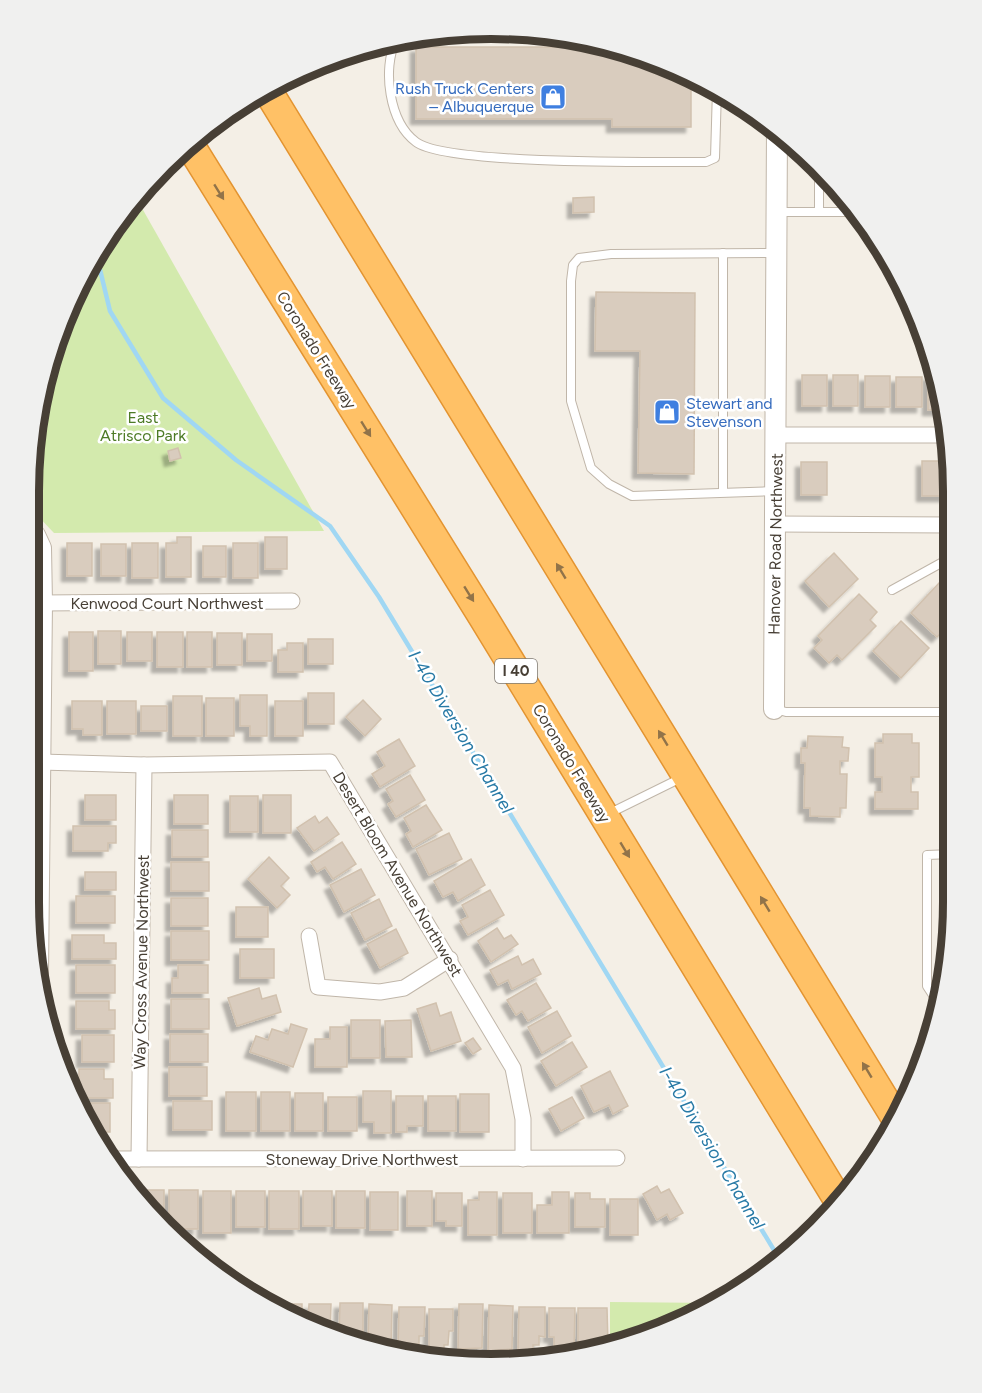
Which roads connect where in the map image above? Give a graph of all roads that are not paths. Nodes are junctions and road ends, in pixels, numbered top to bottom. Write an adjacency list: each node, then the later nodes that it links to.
1 (392, 50): 3 (lane)
2 (271, 97): 27 (highway, one-way to 2)
3 (717, 100)
4 (777, 141): 9 (street, Hanover Road Northwest)
5 (193, 151): 29 (highway, Coronado Freeway / I 40, one-way to 29)
6 (819, 180): 7 (lane)
7 (819, 212): 8 (lane); 9 (lane)
8 (847, 212)
9 (777, 213): 11 (street, Hanover Road Northwest)
10 (723, 254): 11 (lane); 15 (lane); 15 (lane)
11 (777, 254): 12 (street, Hanover Road Northwest)
12 (777, 435): 13 (street); 14 (street, Hanover Road Northwest)
13 (939, 435)
14 (776, 491): 15 (lane); 16 (street, Hanover Road Northwest)
15 (723, 492)
16 (776, 524): 17 (street); 23 (street, Hanover Road Northwest)
17 (943, 525)
18 (39, 544): 22 (street)
19 (943, 563): 20 (lane)
20 (892, 590)
21 (292, 601): 22 (street, Kenwood Court Northwest)
22 (42, 603): 25 (street)
23 (774, 709): 24 (lane)
24 (943, 712)
25 (41, 762): 26 (street); 28 (street)
26 (144, 765): 32 (street, Desert Bloom Avenue Northwest); 37 (street, Way Cross Avenue Northwest)
27 (686, 775): 29 (lane); 34 (highway, one-way to 27)
28 (39, 787)
29 (604, 816): 39 (highway, Coronado Freeway / I 40, one-way to 39)
30 (943, 854): 33 (lane)
31 (309, 936): 32 (street)
32 (450, 959): 38 (street, Desert Bloom Avenue Northwest)
33 (933, 995)
34 (891, 1111)
35 (617, 1158): 38 (street, Stoneway Drive Northwest)
36 (119, 1159): 37 (street, Stoneway Drive Northwest)
37 (138, 1159): 38 (street, Stoneway Drive Northwest)
38 (523, 1159)
39 (835, 1195)

